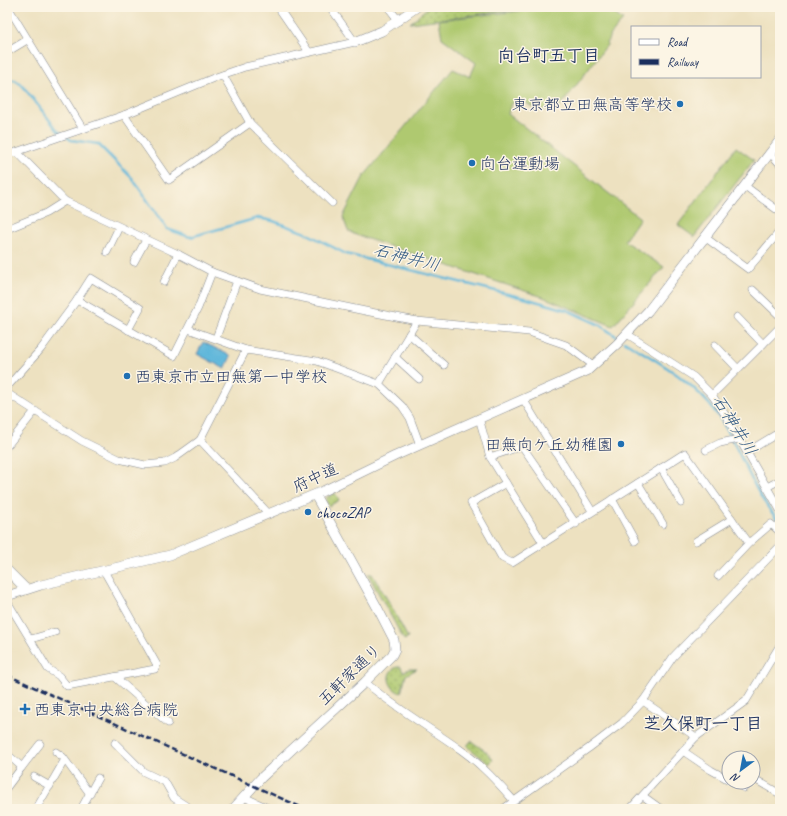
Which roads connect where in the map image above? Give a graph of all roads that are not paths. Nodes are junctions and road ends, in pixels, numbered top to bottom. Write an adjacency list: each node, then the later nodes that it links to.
1 (8, 7): 7 (street)
2 (278, 7): 10 (street)
3 (330, 7): 8 (street)
4 (388, 7): 6 (street)
5 (417, 7): 6 (street)
6 (399, 21): 8 (street)
7 (27, 40): 9 (street); 14 (street)
8 (355, 42): 10 (street)
9 (7, 52)
10 (308, 52): 11 (street)
11 (223, 75): 12 (street); 13 (street)
12 (124, 115): 13 (street); 14 (street)
13 (250, 123): 22 (street)
14 (83, 129): 16 (street)
15 (780, 140): 17 (street, 府中道)
16 (17, 152): 18 (street); 21 (street)
17 (770, 153): 19 (street); 20 (street, 府中道)
18 (7, 155)
19 (780, 164)
20 (745, 186): 23 (street); 27 (street, 府中道)
21 (65, 201): 24 (street); 25 (street)
22 (332, 203)
23 (780, 212)
24 (119, 227): 28 (street); 29 (street)
25 (7, 229)
26 (780, 231): 27 (street)
27 (706, 238): 44 (street, 府中道)
28 (146, 240): 30 (street); 31 (street)
29 (107, 252)
30 (178, 254): 32 (street); 34 (street)
31 (134, 262)
32 (212, 272): 33 (street); 41 (street)
33 (237, 281): 39 (street); 45 (street)
34 (164, 282)
35 (753, 290): 37 (street)
36 (77, 300): 42 (street); 42 (street); 55 (street)
37 (780, 316)
38 (737, 317): 46 (street)
39 (417, 321): 43 (street); 51 (street)
40 (780, 327): 46 (street)
41 (188, 329): 42 (street); 45 (street)
42 (128, 330)
43 (409, 334): 49 (street); 50 (street)
44 (626, 335): 51 (street, 府中道); 57 (street)
45 (216, 338): 48 (street)
46 (763, 344): 52 (street)
47 (715, 345): 52 (street)
48 (246, 350): 54 (street); 63 (street)
49 (395, 357): 53 (street); 54 (street)
50 (444, 365)
51 (594, 365): 58 (street, 府中道)
52 (738, 369): 57 (street)
53 (419, 379)
54 (379, 384): 64 (street)
55 (7, 387)
56 (7, 393): 59 (street)
57 (712, 395): 62 (street)
58 (523, 399): 60 (street, 府中道); 78 (street)
59 (35, 411): 63 (street); 65 (street)
60 (479, 418): 64 (street, 府中道); 68 (street)
61 (780, 432): 67 (street)
62 (739, 439): 66 (street); 67 (street)
63 (200, 440): 79 (street)
64 (420, 445): 74 (street, 府中道)
65 (7, 446)
66 (706, 450)
67 (746, 452): 73 (street)
68 (490, 457): 71 (street); 81 (street)
69 (661, 468): 72 (street); 76 (street); 80 (street)
70 (780, 480): 73 (street)
71 (506, 483): 87 (street); 87 (street)
72 (638, 483): 75 (street); 82 (street)
73 (767, 487): 77 (street)
74 (315, 495): 79 (street, 府中道); 99 (street, 五軒家通り)
75 (612, 499): 78 (street); 85 (street)
76 (681, 503)
77 (780, 509)
78 (592, 511): 81 (street)
79 (269, 514): 90 (street, 府中道)
80 (732, 519): 84 (street); 86 (street)
81 (576, 524): 87 (street)
82 (663, 524)
83 (780, 532): 86 (street)
84 (696, 540)
85 (635, 541)
86 (749, 543): 91 (street)
87 (543, 544)
88 (780, 546): 100 (street)
89 (7, 570): 92 (street)
90 (104, 570): 92 (street, 府中道); 98 (street)
91 (718, 576)
92 (26, 589): 93 (street, 府中道)
93 (7, 596)
94 (7, 600): 96 (street)
95 (55, 632): 96 (street)
96 (30, 639): 98 (street)
97 (780, 645): 102 (street)
98 (115, 677): 101 (street)
99 (365, 682): 119 (street, 五軒家通り); 120 (street)
100 (643, 701): 102 (street); 120 (street)
101 (168, 723)
102 (696, 737): 105 (street)
103 (115, 743): 123 (street)
104 (40, 744): 109 (street)
105 (683, 751): 110 (street); 118 (street)
106 (56, 752): 108 (street)
107 (7, 754): 109 (street)
108 (64, 760): 114 (street); 116 (street)
109 (22, 767): 115 (street)
110 (721, 776)
111 (34, 777): 114 (street)
112 (98, 778): 116 (street)
113 (761, 783): 117 (street)
114 (50, 786): 121 (street)
115 (7, 787)
116 (90, 794): 122 (street)
117 (780, 794)
118 (643, 796): 127 (street); 128 (street)
119 (244, 797): 124 (street, 五軒家通り); 125 (street)
120 (514, 801): 126 (street)
121 (36, 809)
122 (81, 809)
123 (191, 809)
124 (233, 809)
125 (270, 809)
126 (503, 809)
127 (630, 809)
128 (661, 809)

